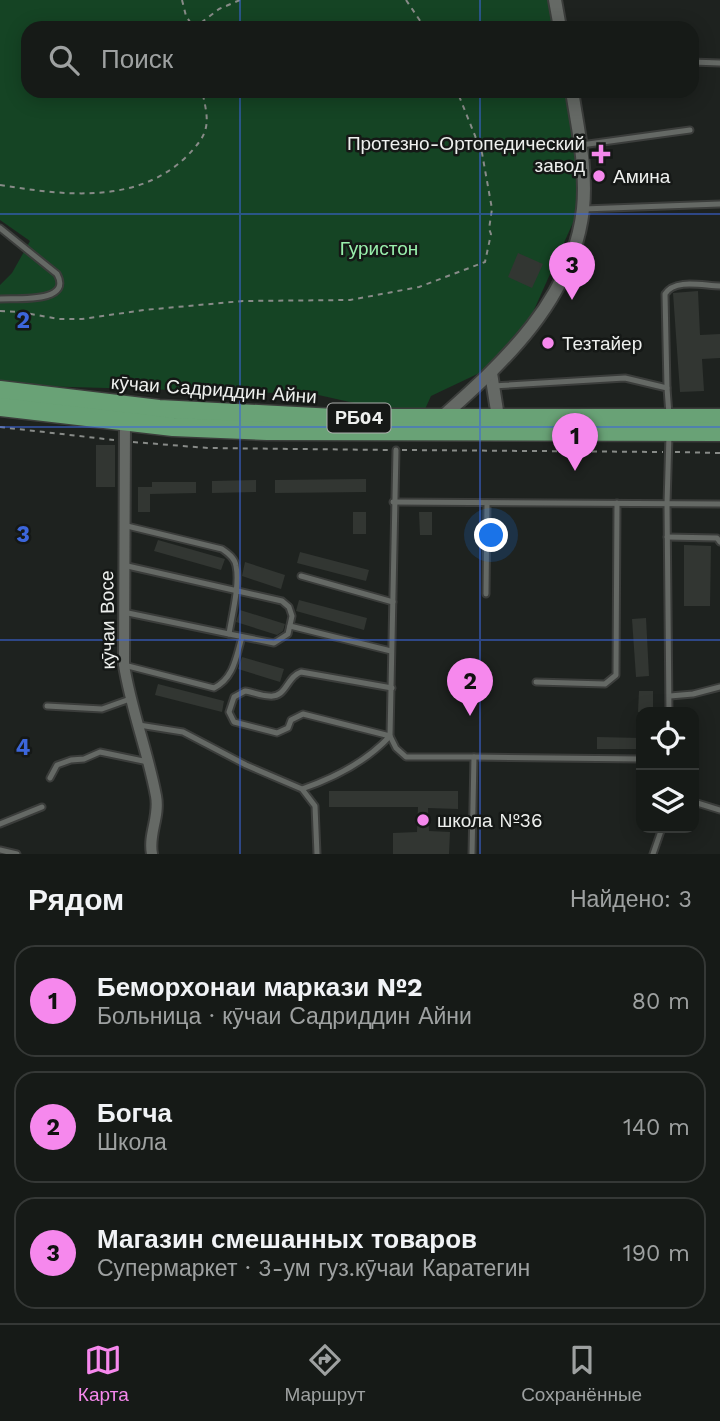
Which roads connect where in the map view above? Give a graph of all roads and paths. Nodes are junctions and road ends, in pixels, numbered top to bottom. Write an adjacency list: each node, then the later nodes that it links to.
1 (182, 0): 5 (path)
2 (240, 0): 6 (path)
3 (406, 0): 7 (path)
4 (555, 0): 8 (street)
5 (189, 21)
6 (200, 21)
7 (420, 21)
8 (560, 21)
9 (699, 62): 10 (lane)
10 (720, 63)
11 (203, 98): 16 (path)
12 (460, 98): 22 (path)
13 (573, 98): 15 (street)
14 (690, 130): 15 (lane)
15 (580, 145): 18 (street)
16 (0, 186)
17 (720, 204): 18 (lane)
18 (583, 209): 23 (street)
19 (0, 228): 21 (lane)
20 (720, 286): 24 (lane)
21 (0, 299)
22 (0, 311)
23 (492, 380): 24 (lane); 27 (street); 28 (street)
24 (667, 388): 31 (lane)
25 (0, 390): 27 (highway, кӯчаи Садриддин Айни / РБ04)
26 (0, 407): 30 (highway, кӯчаи Садриддин Айни / РБ04)
27 (441, 418): 28 (highway, кӯчаи Садриддин Айни / РБ04)
28 (498, 418): 31 (highway, кӯчаи Садриддин Айни / РБ04)
29 (720, 418): 31 (highway, кӯчаи Садриддин Айни / РБ04)
30 (125, 422): 31 (highway, кӯчаи Садриддин Айни / РБ04); 34 (street, кӯчаи Восе)
31 (669, 425): 33 (highway, кӯчаи Садриддин Айни / РБ04); 36 (lane)
32 (0, 427): 34 (path)
33 (720, 432)
34 (124, 441): 35 (path); 43 (street, кӯчаи Восе)
35 (396, 450): 36 (path); 38 (lane)
36 (668, 452): 37 (path); 41 (lane)
37 (720, 453)
38 (393, 502): 39 (lane); 50 (lane)
39 (487, 503): 40 (lane); 49 (lane)
40 (617, 503): 41 (lane); 57 (lane)
41 (667, 504): 42 (lane); 44 (lane)
42 (720, 504)
43 (123, 525): 46 (street, кӯчаи Восе); 48 (lane)
44 (667, 537): 45 (lane); 60 (lane)
45 (720, 542)
46 (123, 565): 48 (lane); 51 (street, кӯчаи Восе)
47 (301, 576): 50 (lane)
48 (235, 591): 52 (lane); 53 (lane)
49 (486, 594)
50 (393, 602): 55 (lane)
51 (123, 612): 53 (lane); 56 (street, кӯчаи Восе)
52 (290, 626): 54 (lane); 55 (lane)
53 (229, 634): 54 (lane)
54 (242, 637): 56 (lane)
55 (391, 651): 59 (lane)
56 (124, 665): 61 (street, кӯчаи Восе)
57 (536, 682)
58 (720, 687): 60 (lane)
59 (393, 688): 65 (lane); 65 (lane)
60 (670, 696): 63 (lane)
61 (130, 699): 62 (lane); 64 (street, кӯчаи Восе)
62 (47, 706)
63 (669, 707)
64 (138, 725): 68 (street, кӯчаи Восе); 70 (lane)
65 (390, 736): 66 (lane); 70 (lane)
66 (474, 757): 67 (lane); 80 (lane)
67 (636, 759)
68 (148, 762): 69 (lane); 78 (street, кӯчаи Восе)
69 (50, 778)
70 (302, 789): 79 (lane)
71 (699, 804): 73 (lane)
72 (41, 807): 74 (lane)
73 (720, 810)
74 (0, 824)
75 (660, 833): 81 (lane)
76 (0, 850): 77 (lane)
77 (17, 854)
78 (152, 854)
79 (317, 854)
80 (472, 854)
81 (653, 854)

